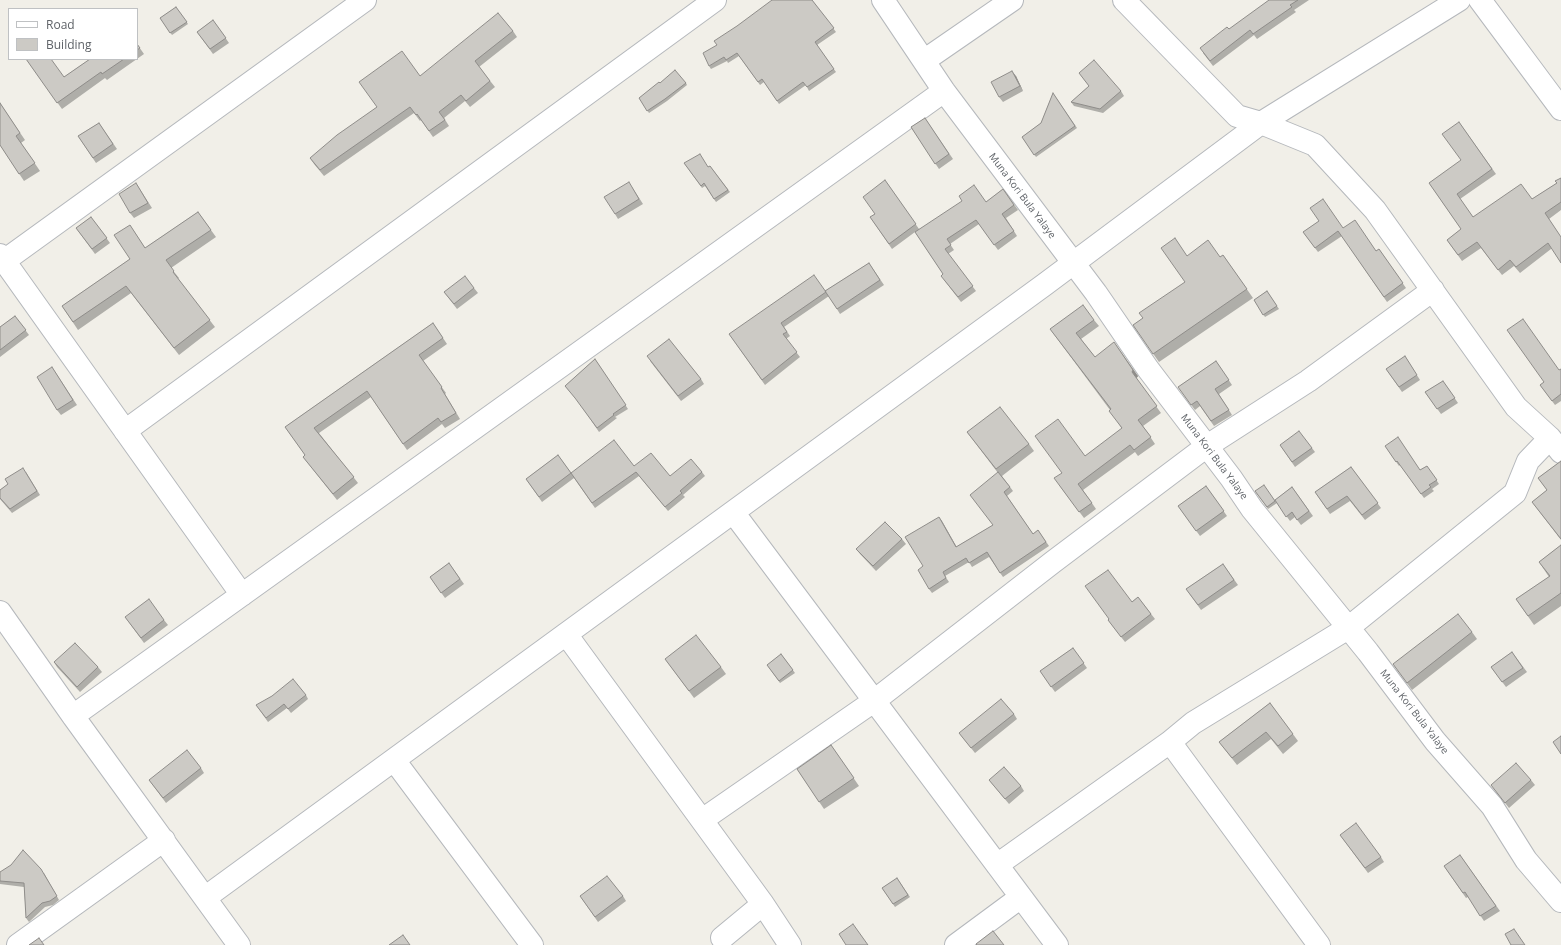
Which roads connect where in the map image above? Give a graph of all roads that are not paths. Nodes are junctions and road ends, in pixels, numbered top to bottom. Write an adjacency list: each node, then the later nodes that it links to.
1 (365, 0): 12 (street)
2 (715, 0): 15 (street)
3 (883, 0): 8 (street, Muna Kori Bula Yalaye)
4 (1012, 0): 8 (street)
5 (1459, 0): 11 (street)
6 (1480, 0): 10 (street)
7 (1134, 3): 11 (street)
8 (925, 60): 9 (street, Muna Kori Bula Yalaye)
9 (944, 91): 13 (street, Muna Kori Bula Yalaye); 19 (street)
10 (1561, 109)
11 (1261, 123): 13 (street); 14 (street)
12 (2, 258): 15 (street)
13 (1074, 264): 17 (street, Muna Kori Bula Yalaye); 18 (street)
14 (1433, 290): 16 (street); 17 (street)
15 (125, 431): 19 (street)
16 (1556, 445): 21 (street)
17 (1207, 446): 21 (street, Muna Kori Bula Yalaye); 23 (street)
18 (733, 512): 22 (street); 23 (street)
19 (242, 595): 24 (street)
20 (0, 612): 24 (street)
21 (1348, 628): 25 (street); 32 (street, Muna Kori Bula Yalaye)
22 (566, 634): 26 (street); 27 (street)
23 (874, 701): 27 (street); 29 (street)
24 (73, 716): 28 (street)
25 (1170, 742): 29 (street); 41 (street)
26 (394, 760): 30 (street); 37 (street)
27 (702, 820): 33 (street)
28 (164, 840): 30 (street); 35 (street)
29 (997, 866): 31 (street)
30 (206, 897): 36 (street)
31 (1021, 897): 39 (street); 40 (street)
32 (1561, 901)
33 (763, 904): 34 (street); 38 (street)
34 (722, 938)
35 (18, 945)
36 (239, 945)
37 (532, 945)
38 (790, 945)
39 (956, 945)
40 (1057, 945)
41 (1319, 945)

